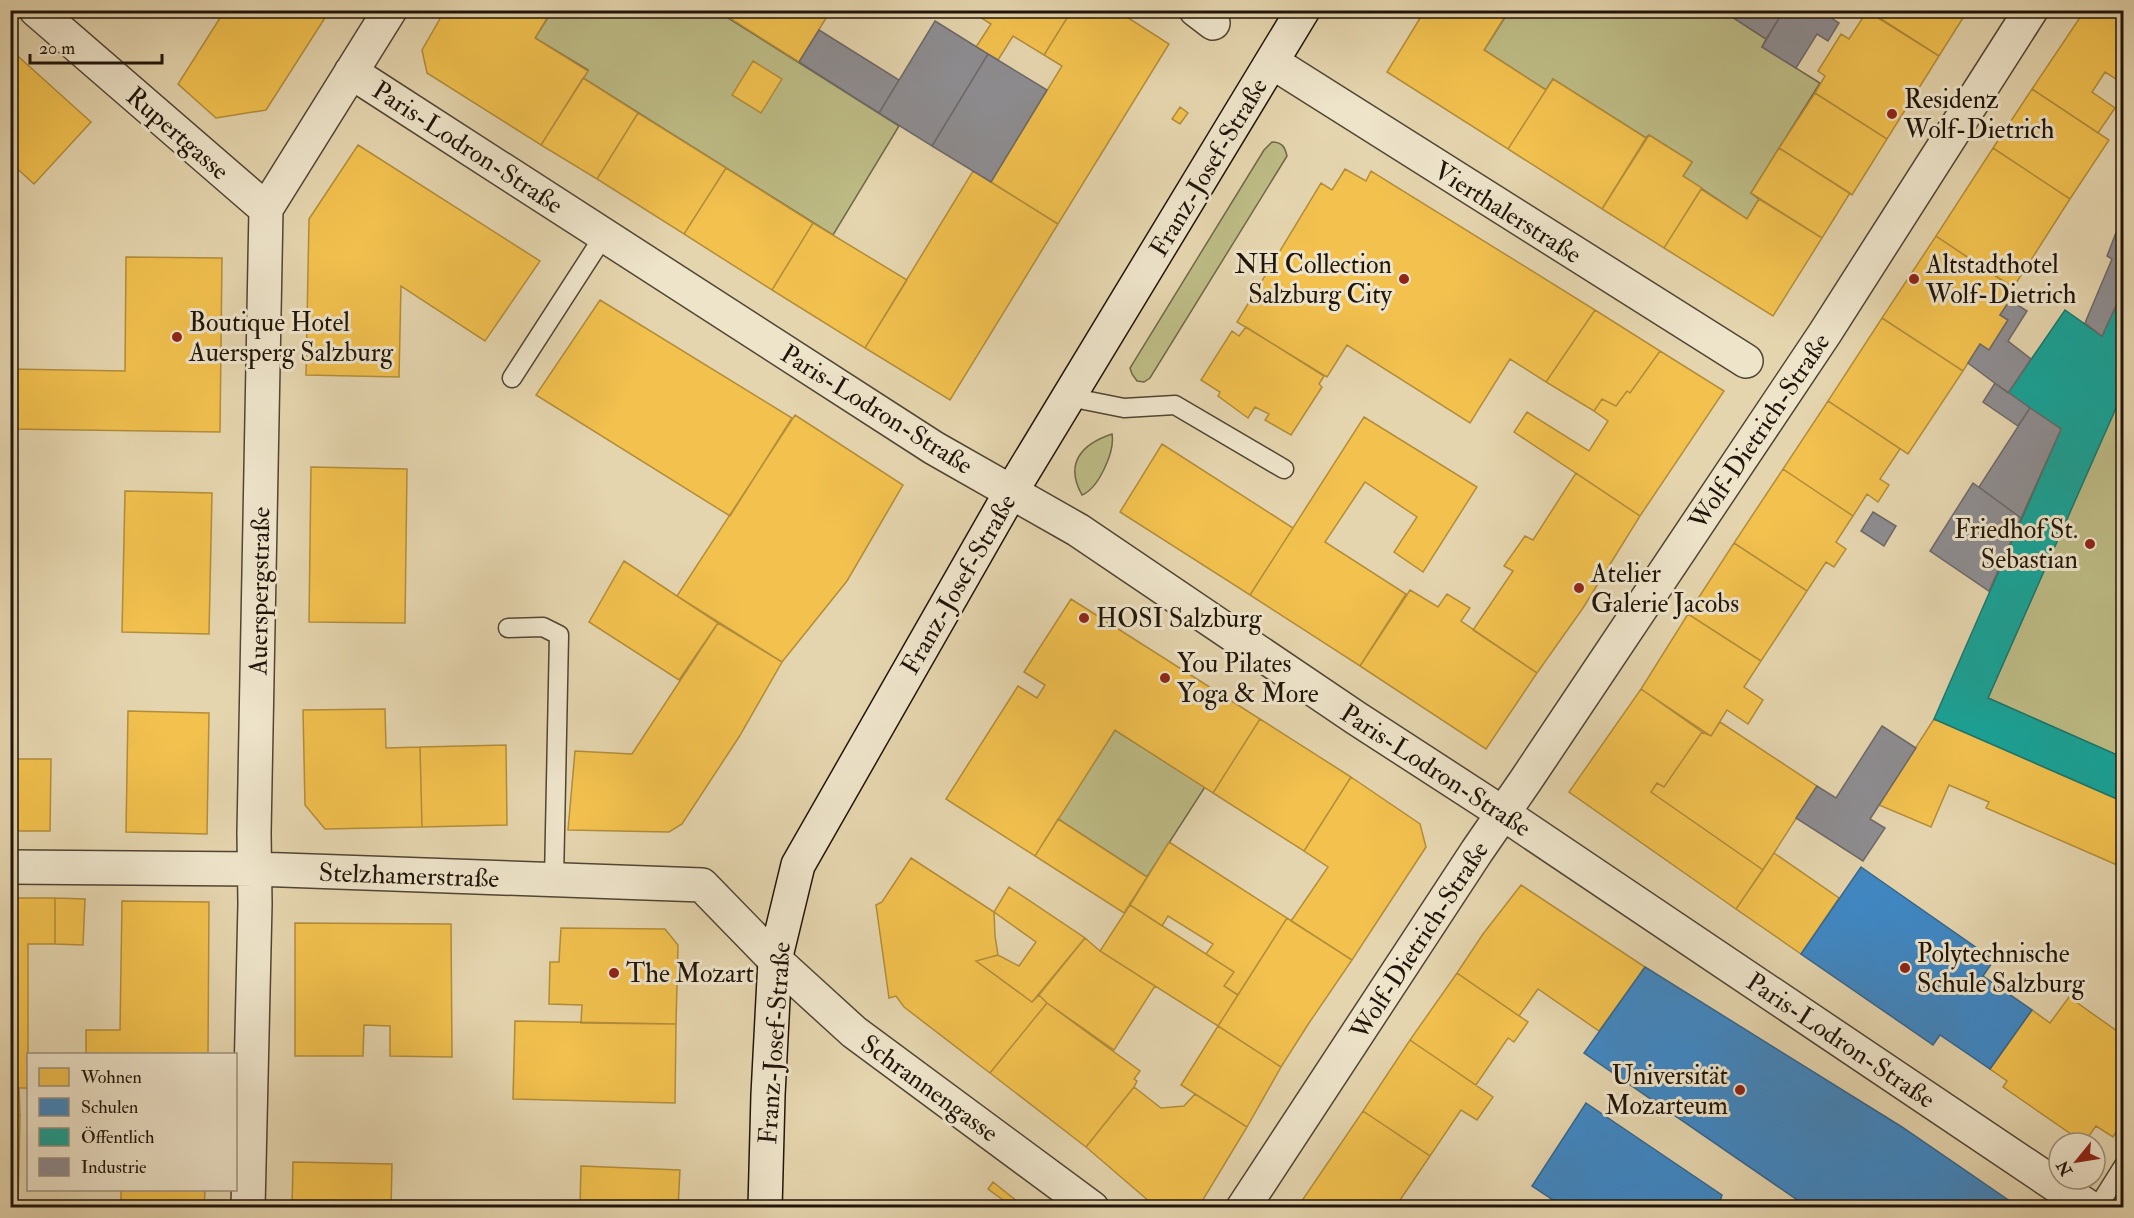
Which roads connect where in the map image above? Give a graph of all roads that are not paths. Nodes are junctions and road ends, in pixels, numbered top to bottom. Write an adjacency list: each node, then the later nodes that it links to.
1 (36, 10): 7 (street, Rupertgasse)
2 (390, 10): 6 (street)
3 (1304, 10): 5 (street, Franz-Josef-Straße)
4 (2031, 10): 15 (street, Wolf-Dietrich-Straße)
5 (1272, 62): 9 (street, Vierthalerstraße); 11 (street, Franz-Josef-Straße)
6 (351, 72): 7 (street); 8 (street, Paris-Lodron-Straße)
7 (266, 209): 17 (street, Auerspergstraße)
8 (604, 234): 10 (lane); 13 (street, Paris-Lodron-Straße)
9 (1746, 361)
10 (512, 378)
11 (1069, 397): 12 (lane); 13 (street, Franz-Josef-Straße)
12 (1284, 469)
13 (1011, 492): 15 (street, Paris-Lodron-Straße); 19 (street, Franz-Josef-Straße)
14 (508, 628): 18 (lane)
15 (1504, 814): 24 (street, Wolf-Dietrich-Straße); 25 (street, Paris-Lodron-Straße)
16 (10, 867): 17 (street, Stelzhamerstraße)
17 (255, 869): 18 (street, Stelzhamerstraße); 21 (street, Auerspergstraße)
18 (554, 880): 19 (street, Stelzhamerstraße)
19 (775, 960): 22 (street, Franz-Josef-Straße); 23 (street, Schrannengasse)
20 (2124, 1164): 26 (lane)
21 (248, 1208)
22 (765, 1208)
23 (1092, 1208)
24 (1243, 1208)
25 (2090, 1208)
26 (2097, 1208)

